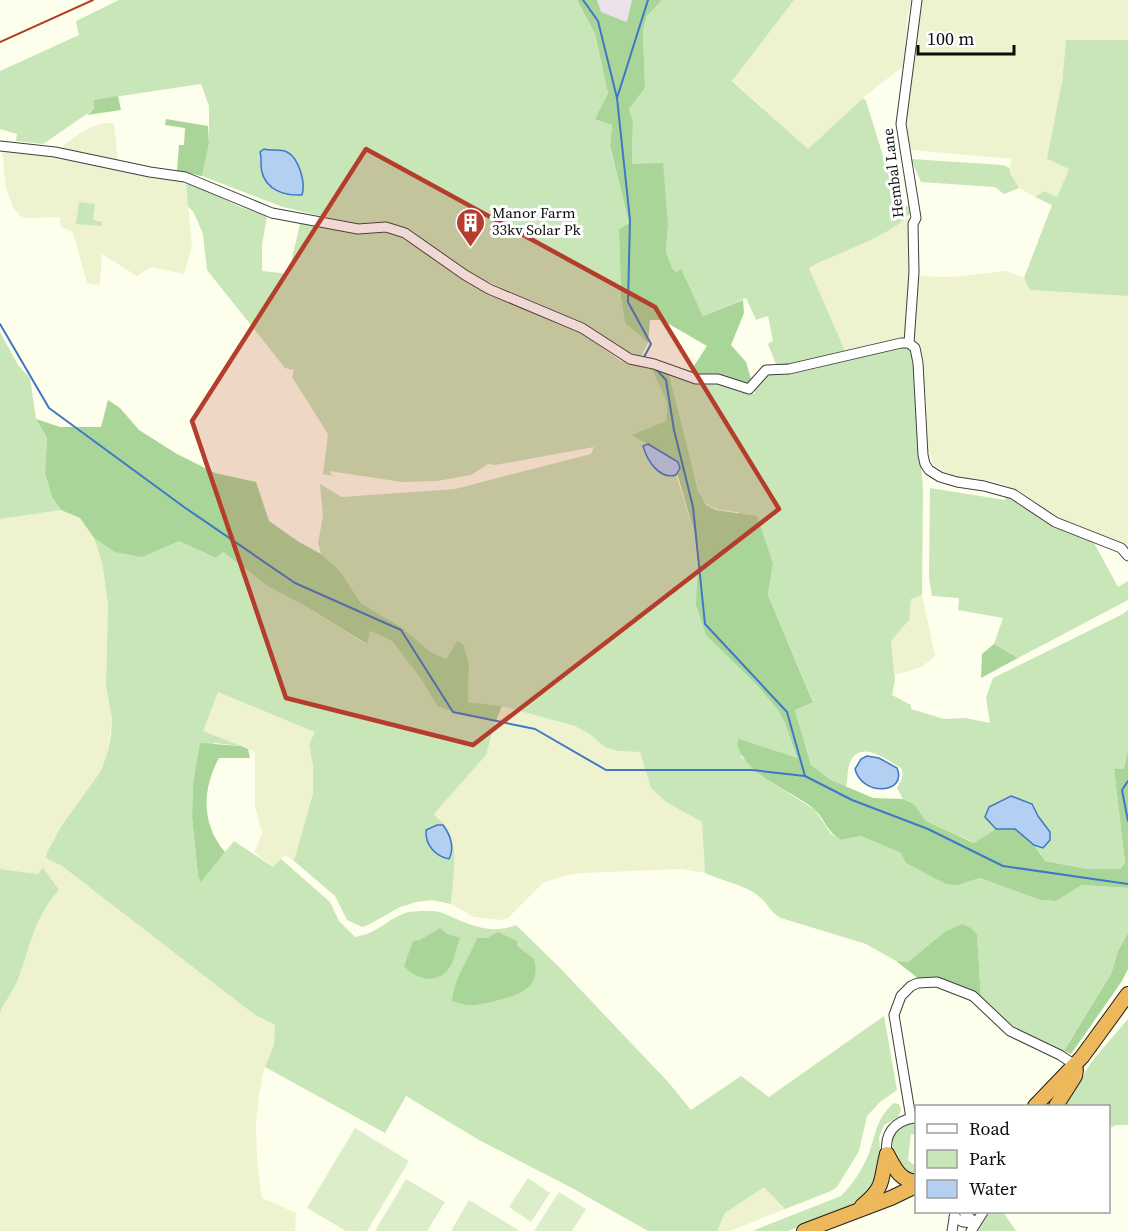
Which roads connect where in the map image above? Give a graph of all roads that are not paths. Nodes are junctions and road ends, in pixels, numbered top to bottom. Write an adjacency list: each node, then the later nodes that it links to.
1 (917, 0): 5 (street, Hembal Lane)
2 (0, 140): 4 (street)
3 (0, 146): 4 (street)
4 (13, 148): 5 (street)
5 (909, 344): 6 (street)
6 (1128, 556)
7 (1128, 994): 8 (highway)
8 (1075, 1065): 9 (highway); 10 (highway); 11 (street)
9 (1037, 1105)
10 (1057, 1105)
11 (914, 1118): 12 (street)
12 (886, 1154): 13 (highway); 15 (highway)
13 (915, 1184)
14 (915, 1184): 15 (highway)
15 (856, 1211): 19 (highway)
16 (957, 1213): 18 (street); 20 (street)
17 (982, 1213): 18 (street)
18 (973, 1227)
19 (804, 1231)
20 (952, 1231)

